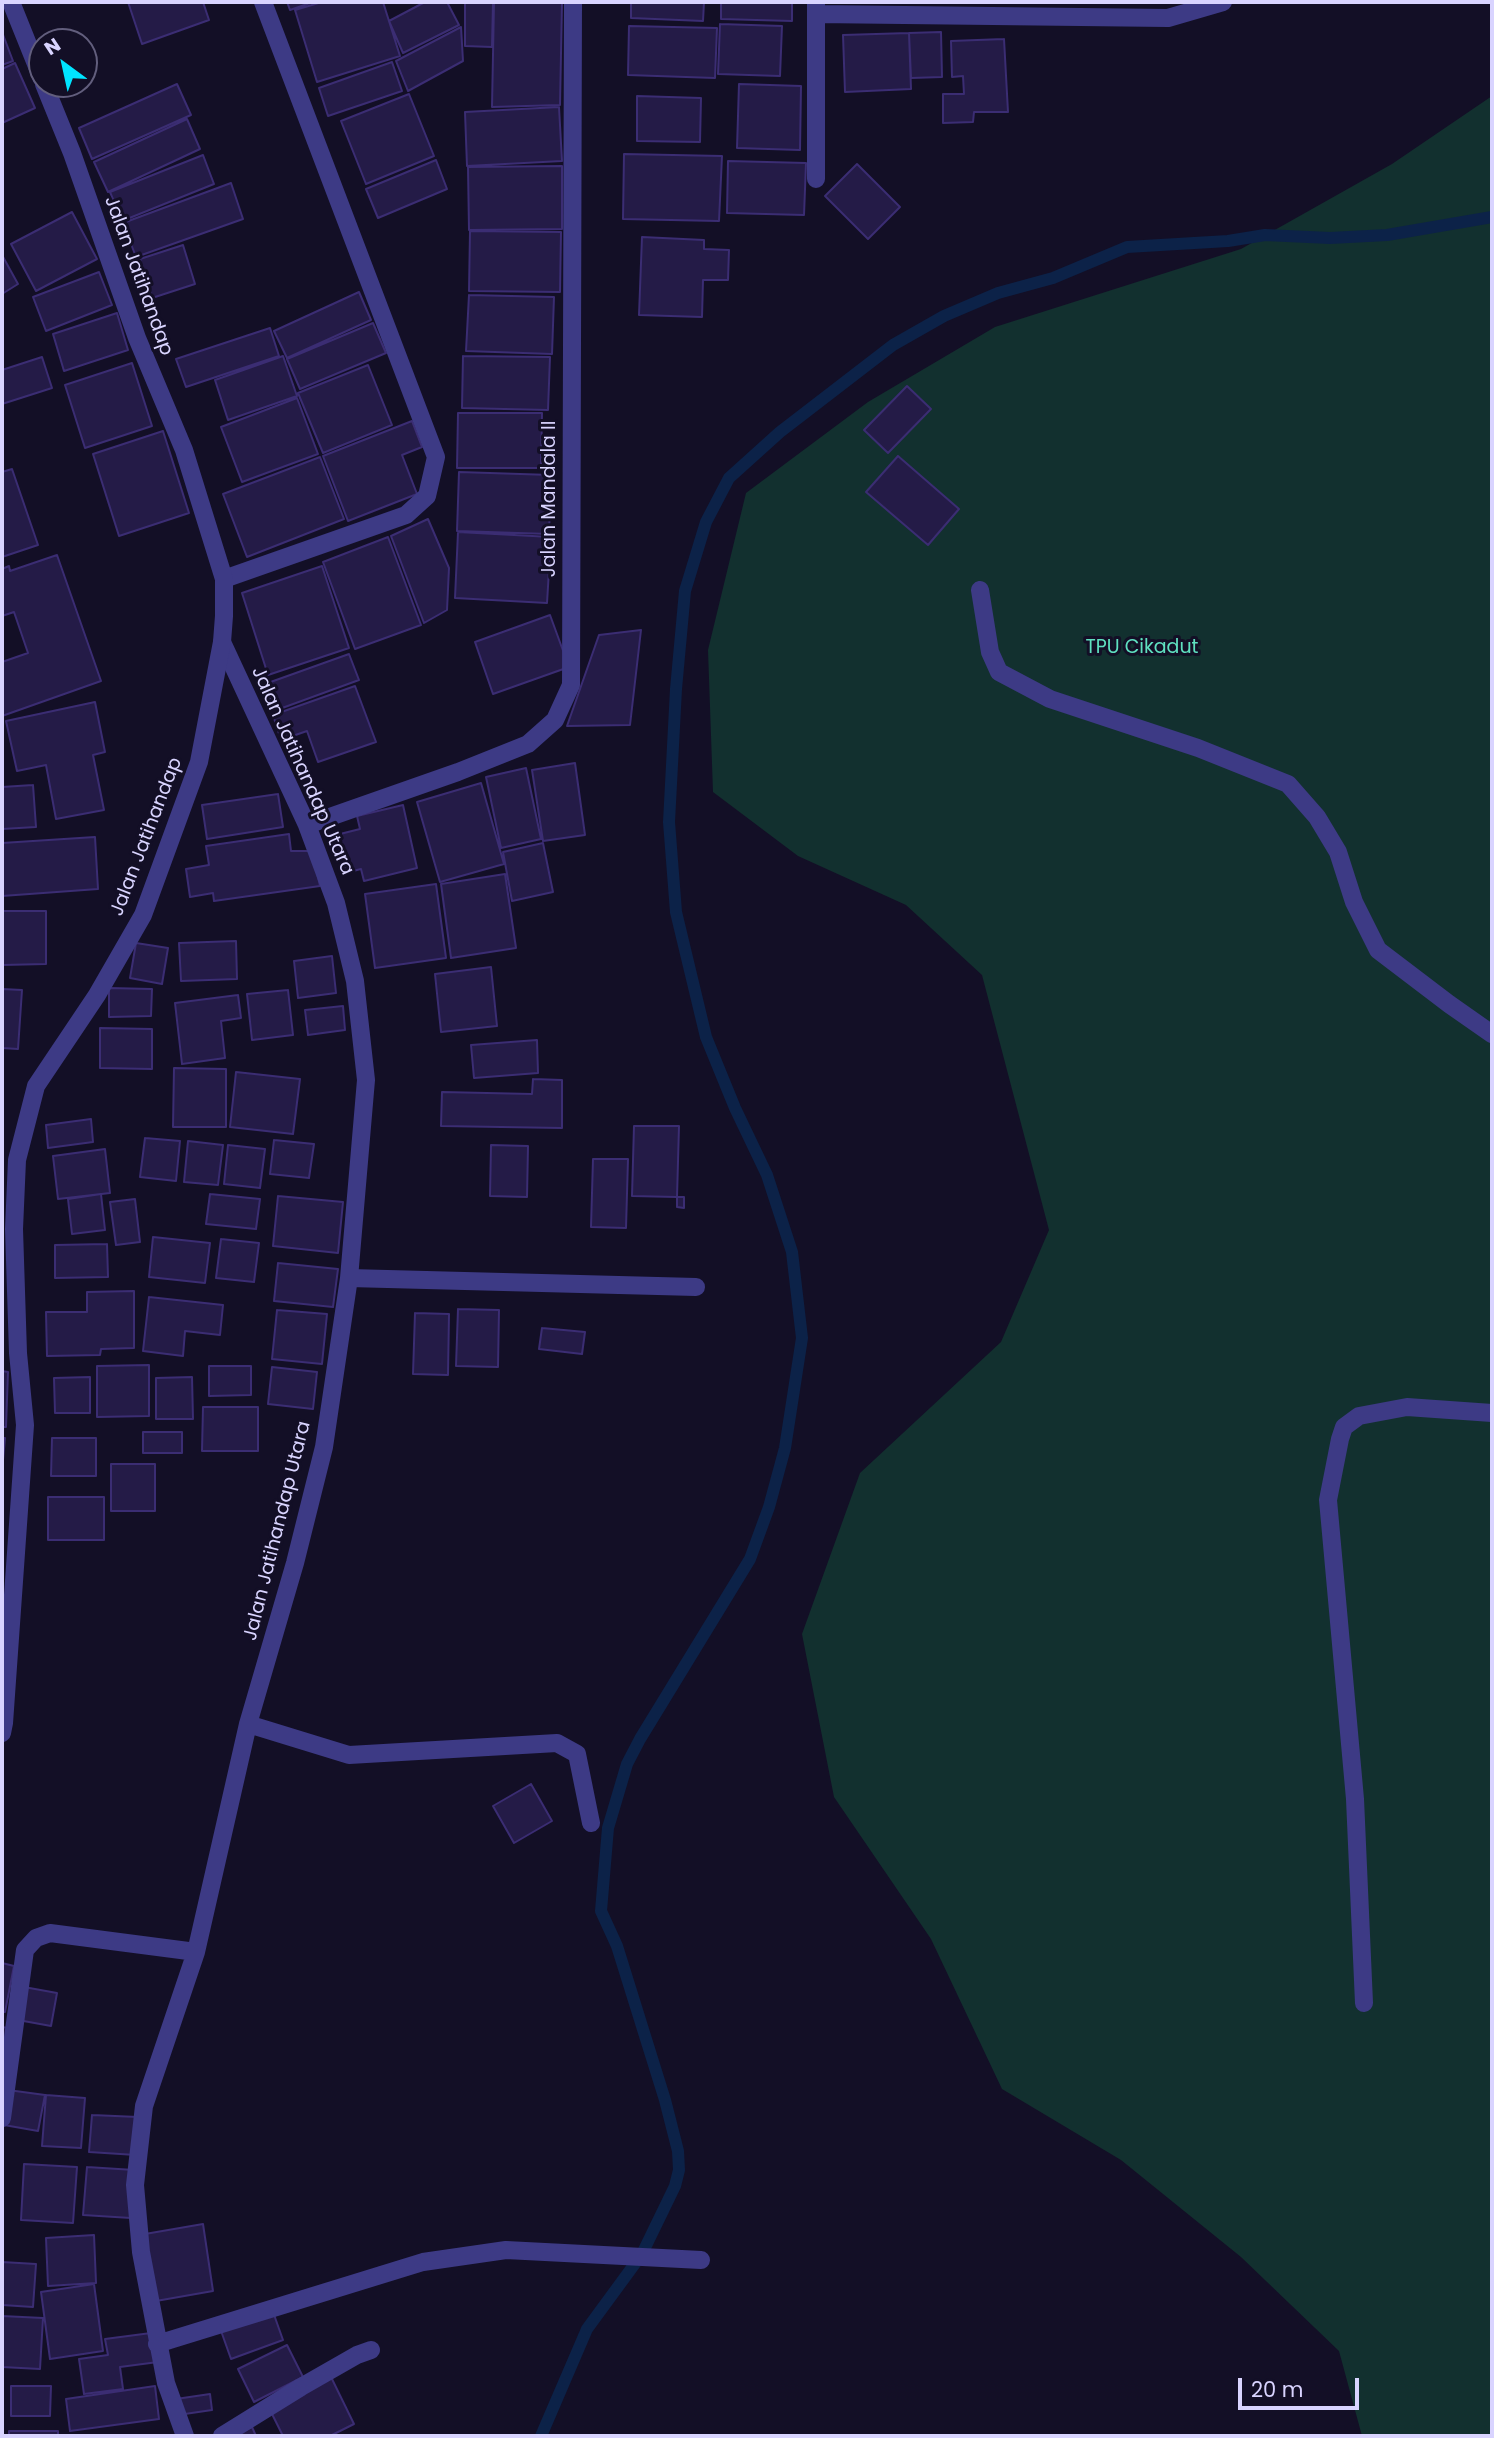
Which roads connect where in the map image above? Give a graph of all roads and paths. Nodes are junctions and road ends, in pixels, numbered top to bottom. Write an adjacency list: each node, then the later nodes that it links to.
1 (11, 2): 6 (street)
2 (263, 2): 9 (street)
3 (573, 2): 12 (street, Jalan Mandala II)
4 (1223, 2): 5 (street)
5 (816, 8): 8 (street)
6 (28, 44)
7 (50, 98): 9 (street, Jalan Jatihandap)
8 (816, 179)
9 (224, 579): 11 (street, Jalan Jatihandap)
10 (981, 590): 13 (street)
11 (222, 642): 12 (street, Jalan Jatihandap Utara); 14 (street, Jalan Jatihandap)
12 (306, 825): 15 (street, Jalan Jatihandap Utara)
13 (1492, 1034)
14 (8, 1229): 19 (street, Jalan Jatihandap)
15 (349, 1278): 16 (street); 18 (street, Jalan Jatihandap Utara)
16 (696, 1287)
17 (1492, 1413): 22 (street)
18 (248, 1724): 20 (street); 21 (street, Jalan Jatihandap Utara)
19 (2, 1732)
20 (591, 1823)
21 (197, 1952): 23 (street); 25 (street, Jalan Jatihandap Utara)
22 (1364, 2003)
23 (2, 2118)
24 (701, 2260): 25 (street)
25 (157, 2344): 27 (street, Jalan Jatihandap Utara)
26 (371, 2350): 28 (street)
27 (185, 2436)
28 (222, 2436)

